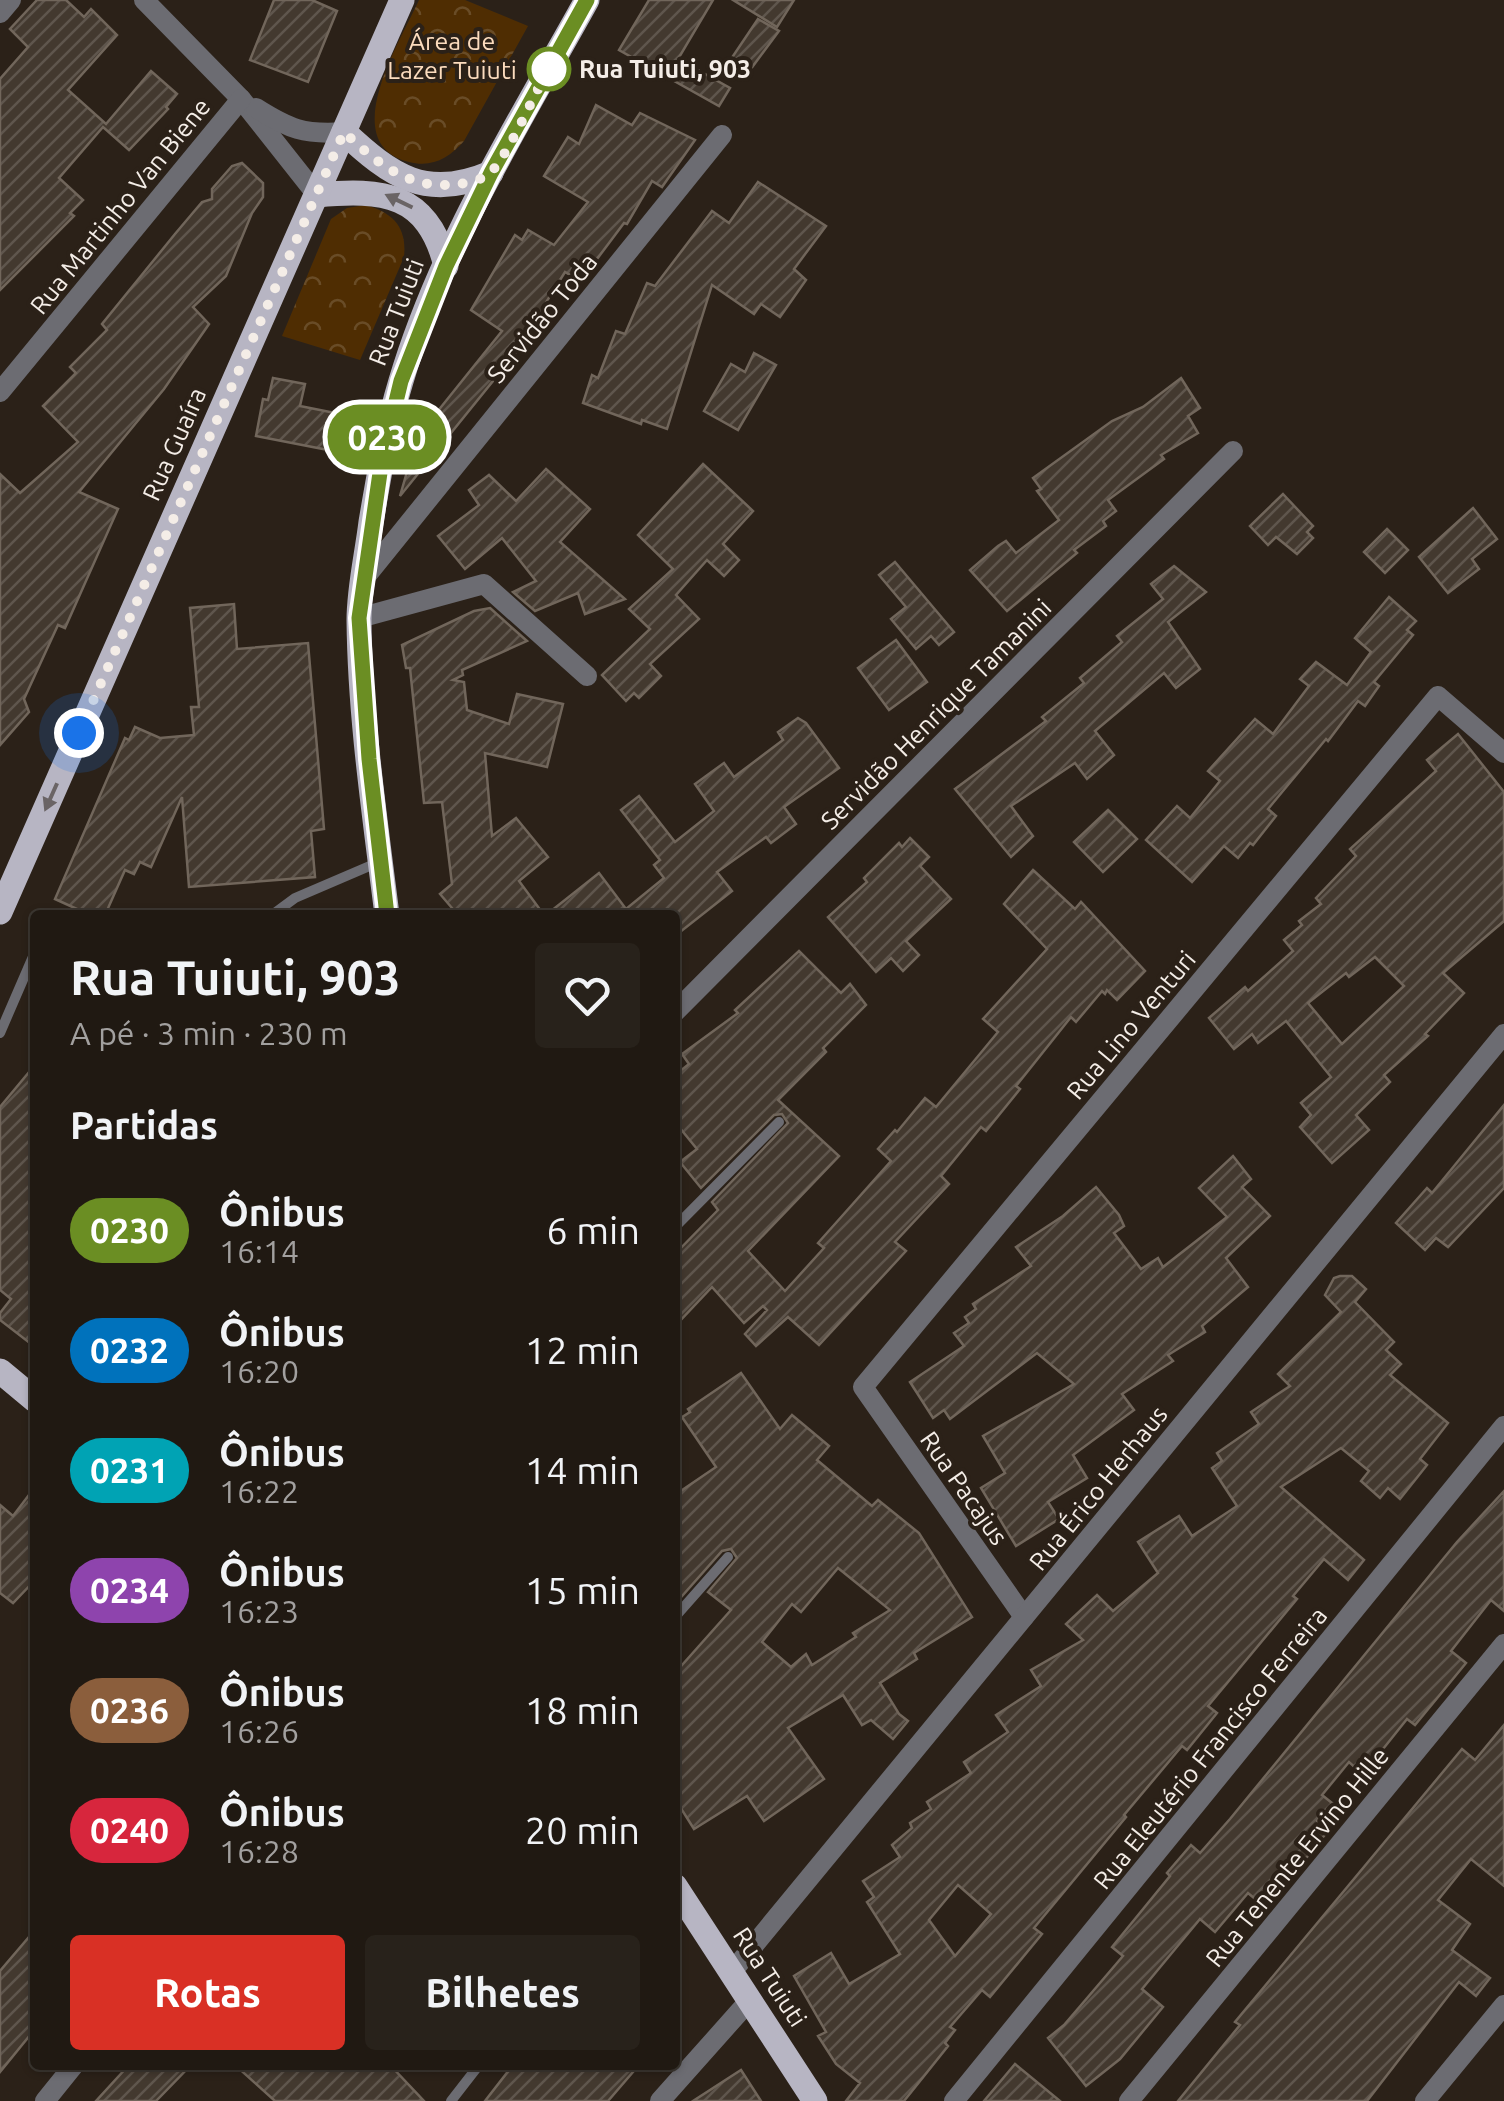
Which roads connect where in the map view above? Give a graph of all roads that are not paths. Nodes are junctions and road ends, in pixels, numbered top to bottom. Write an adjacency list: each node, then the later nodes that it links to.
1 (11, 0): 5 (street)
2 (144, 0): 6 (street)
3 (402, 0): 7 (main road, Rua Guaíra)
4 (587, 0): 9 (main road, Rua Tuiuti)
5 (0, 13)
6 (242, 98): 7 (street); 10 (street); 12 (street, Rua Martinho Van Biene)
7 (344, 132): 9 (main road); 10 (main road, Rua Guaíra)
8 (722, 135): 14 (street, Servidão Toda)
9 (491, 173): 11 (main road, Rua Tuiuti)
10 (317, 195): 11 (main road, one-way to 10); 21 (main road, Rua Guaíra, one-way to 21)
11 (446, 266): 14 (main road, Rua Tuiuti)
12 (0, 392)
13 (1233, 451): 23 (street, Servidão Henrique Tamanini)
14 (363, 580): 15 (main road, Rua Tuiuti)
15 (359, 618): 16 (street); 18 (main road, Rua Tuiuti)
16 (586, 676)
17 (1504, 753): 29 (street, Rua Lino Venturi)
18 (380, 862): 19 (lane); 20 (main road, Rua Tuiuti)
19 (278, 910)
20 (385, 910)
21 (0, 912)
22 (30, 964): 24 (lane)
23 (680, 1007)
24 (0, 1033)
25 (1504, 1034): 34 (street, Rua Érico Herhaus)
26 (779, 1122): 27 (lane)
27 (680, 1222)
28 (0, 1371): 30 (main road)
29 (863, 1387): 34 (street, Rua Pacajus)
30 (30, 1396)
31 (1504, 1426): 46 (street, Rua Eleutério Francisco Ferreira)
32 (728, 1557): 33 (lane)
33 (680, 1612)
34 (1024, 1617): 37 (street, Rua Érico Herhaus)
35 (1504, 1644): 47 (street, Rua Tenente Ervino Hille)
36 (680, 1894): 37 (main road, Rua Tuiuti)
37 (731, 1974): 38 (main road, Rua Tuiuti)
38 (749, 2001): 44 (street); 45 (main road, Rua Tuiuti)
39 (1504, 2004): 48 (street)
40 (70, 2070): 42 (street)
41 (476, 2070): 43 (lane)
42 (45, 2101)
43 (451, 2101)
44 (660, 2101)
45 (815, 2101)
46 (954, 2101)
47 (1129, 2101)
48 (1425, 2101)

